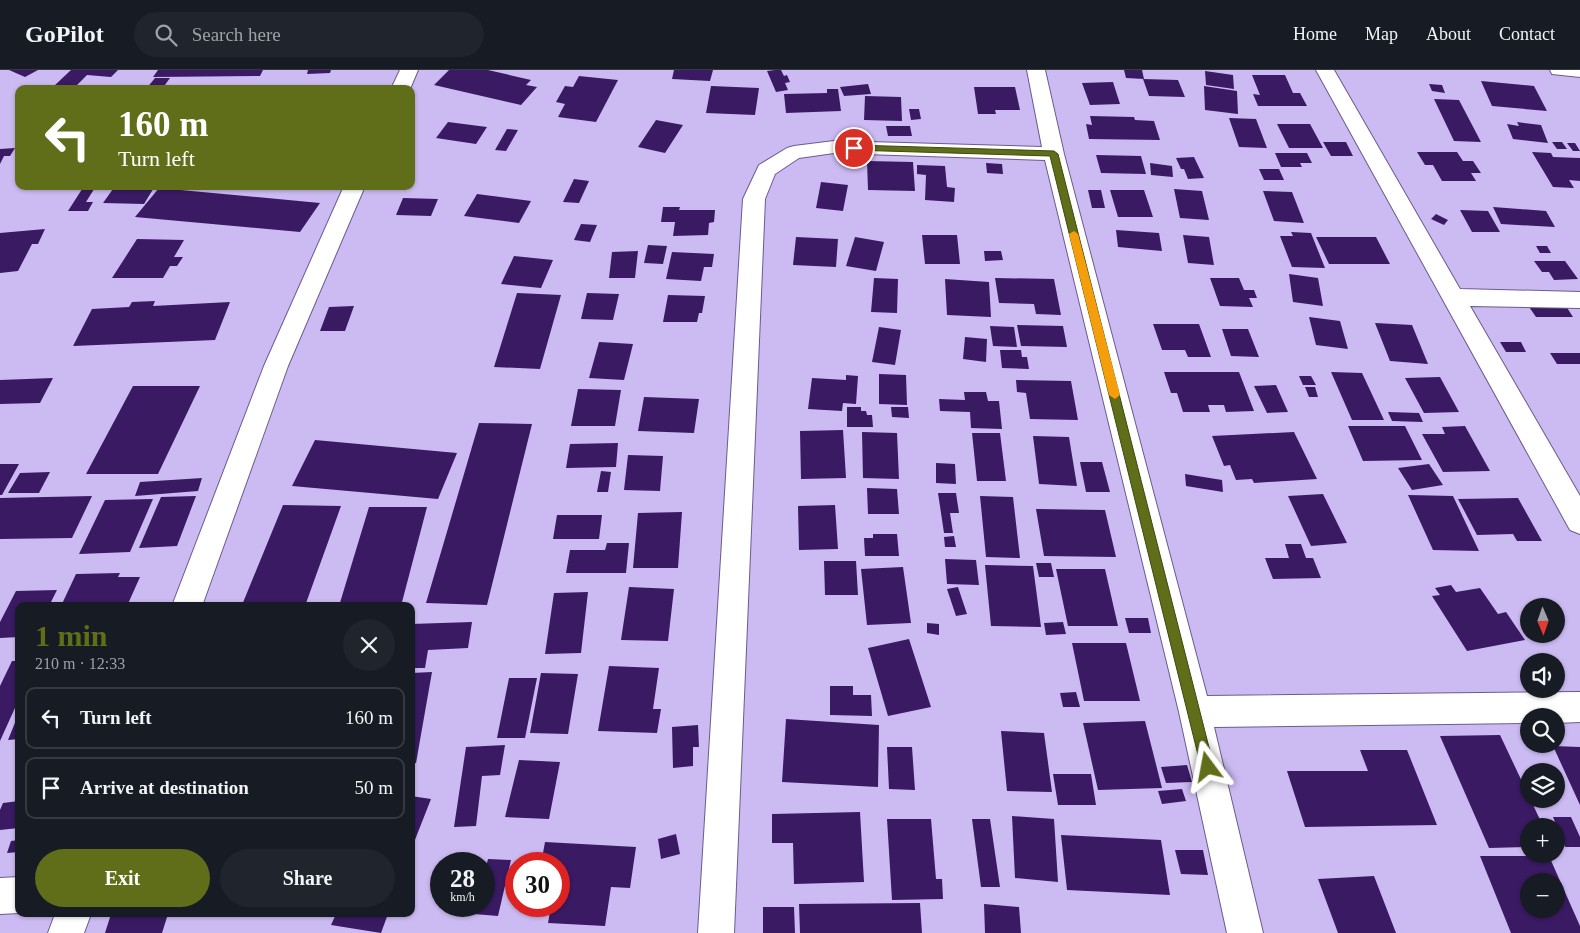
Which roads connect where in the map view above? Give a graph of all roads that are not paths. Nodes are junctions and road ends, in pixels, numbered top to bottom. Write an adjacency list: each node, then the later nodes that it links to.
1 (409, 70): 6 (street)
2 (1036, 70): 7 (street)
3 (1325, 70): 9 (street)
4 (1559, 70): 5 (street)
5 (1580, 71)
6 (402, 85)
7 (1054, 154): 14 (street); 19 (street)
8 (353, 190): 12 (street)
9 (1453, 297): 10 (street); 11 (street)
10 (1580, 300)
11 (1580, 522)
12 (188, 602)
13 (1580, 707): 14 (street)
14 (1195, 712): 20 (street)
15 (15, 895): 16 (street)
16 (0, 896)
17 (72, 917): 18 (street)
18 (66, 933)
19 (716, 933)
20 (1245, 933)

